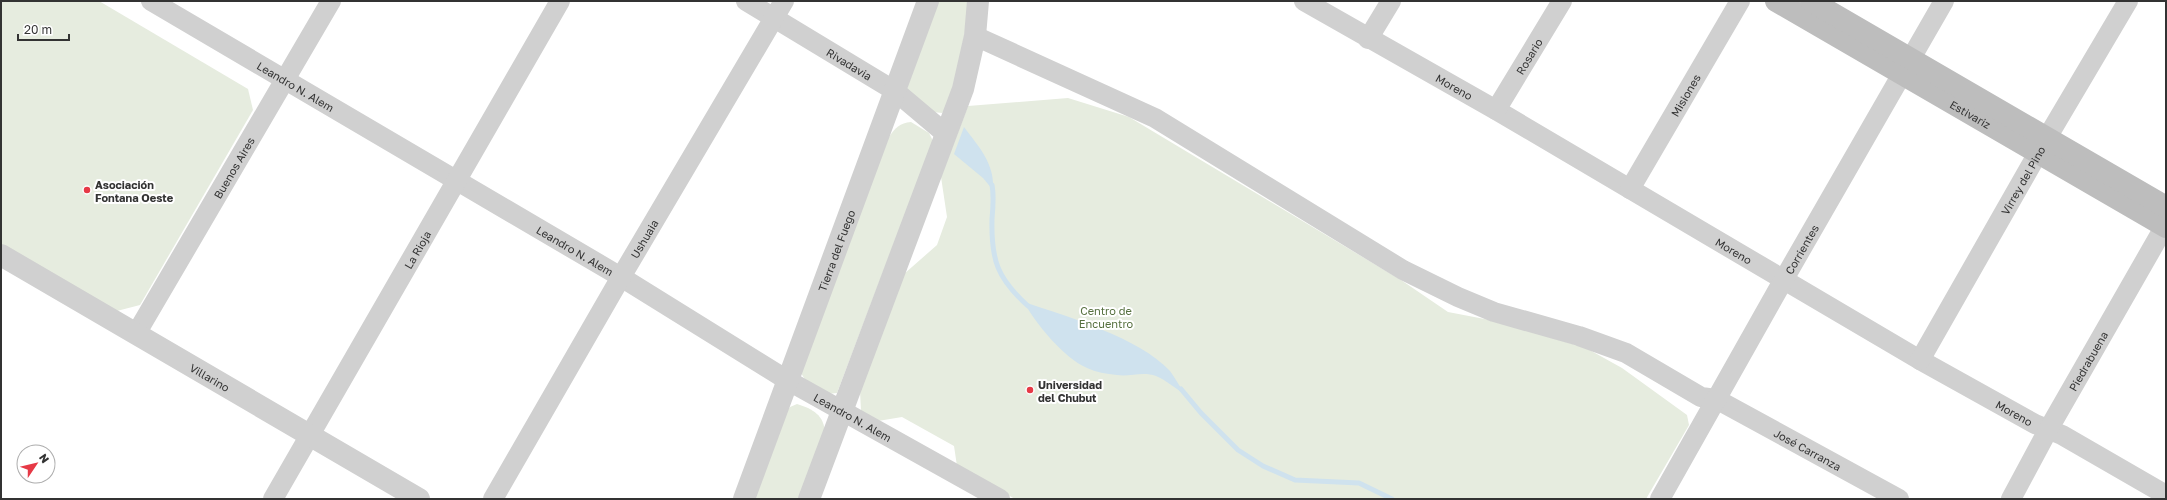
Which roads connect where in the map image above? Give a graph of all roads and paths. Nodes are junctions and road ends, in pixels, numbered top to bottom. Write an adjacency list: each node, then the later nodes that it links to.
1 (151, 1): 19 (street, Leandro N. Alem)
2 (331, 1): 19 (street, Buenos Aires)
3 (560, 1): 24 (street, La Rioja)
4 (746, 1): 15 (street, Rivadavia)
5 (928, 1): 20 (street, Tierra del Fuego)
6 (978, 1): 16 (street)
7 (1304, 1): 17 (street, Moreno)
8 (1391, 1): 17 (street)
9 (1562, 1): 21 (street, Rosario)
10 (1740, 1): 25 (street, Misiones)
11 (1776, 1): 18 (main road, Estivariz)
12 (1811, 1): 18 (main road, Estivariz)
13 (1944, 1): 18 (street, Corrientes)
14 (2128, 1): 23 (street, Virrey del Pino)
15 (780, 9): 20 (street, Rivadavia); 28 (street, Ushuaia)
16 (975, 36): 22 (street); 33 (street, José Carranza)
17 (1368, 39): 21 (street, Moreno)
18 (1906, 66): 23 (main road, Estivariz); 29 (street, Corrientes)
19 (285, 80): 24 (street, Leandro N. Alem); 30 (street, Buenos Aires)
20 (895, 91): 22 (street, Rivadavia); 32 (street, Tierra del Fuego)
21 (1496, 110): 25 (street, Moreno)
22 (946, 134): 34 (street)
23 (2043, 145): 26 (main road, Estivariz); 31 (street, Virrey del Pino)
24 (457, 181): 28 (street, Leandro N. Alem); 36 (street, La Rioja)
25 (1630, 189): 29 (street, Moreno)
26 (2166, 221): 35 (street, Piedrabuena)
27 (1, 255): 30 (street, Villarino)
28 (621, 277): 32 (street, Leandro N. Alem); 41 (street, Ushuaia)
29 (1784, 279): 31 (street, Moreno); 33 (street, Corrientes)
30 (136, 334): 36 (street, Villarino)
31 (1920, 360): 35 (street, Moreno)
32 (787, 380): 34 (street, Leandro N. Alem); 42 (street, Tierra del Fuego)
33 (1716, 399): 44 (street, Corrientes); 45 (street, José Carranza)
34 (842, 413): 38 (street, Leandro N. Alem); 43 (street)
35 (2048, 430): 37 (street, Moreno); 46 (street, Piedrabuena)
36 (312, 436): 39 (street, La Rioja); 40 (street, Villarino)
37 (2166, 495)
38 (990, 496)
39 (273, 499)
40 (419, 499)
41 (493, 499)
42 (744, 499)
43 (809, 499)
44 (1660, 499)
45 (1899, 499)
46 (2011, 499)

